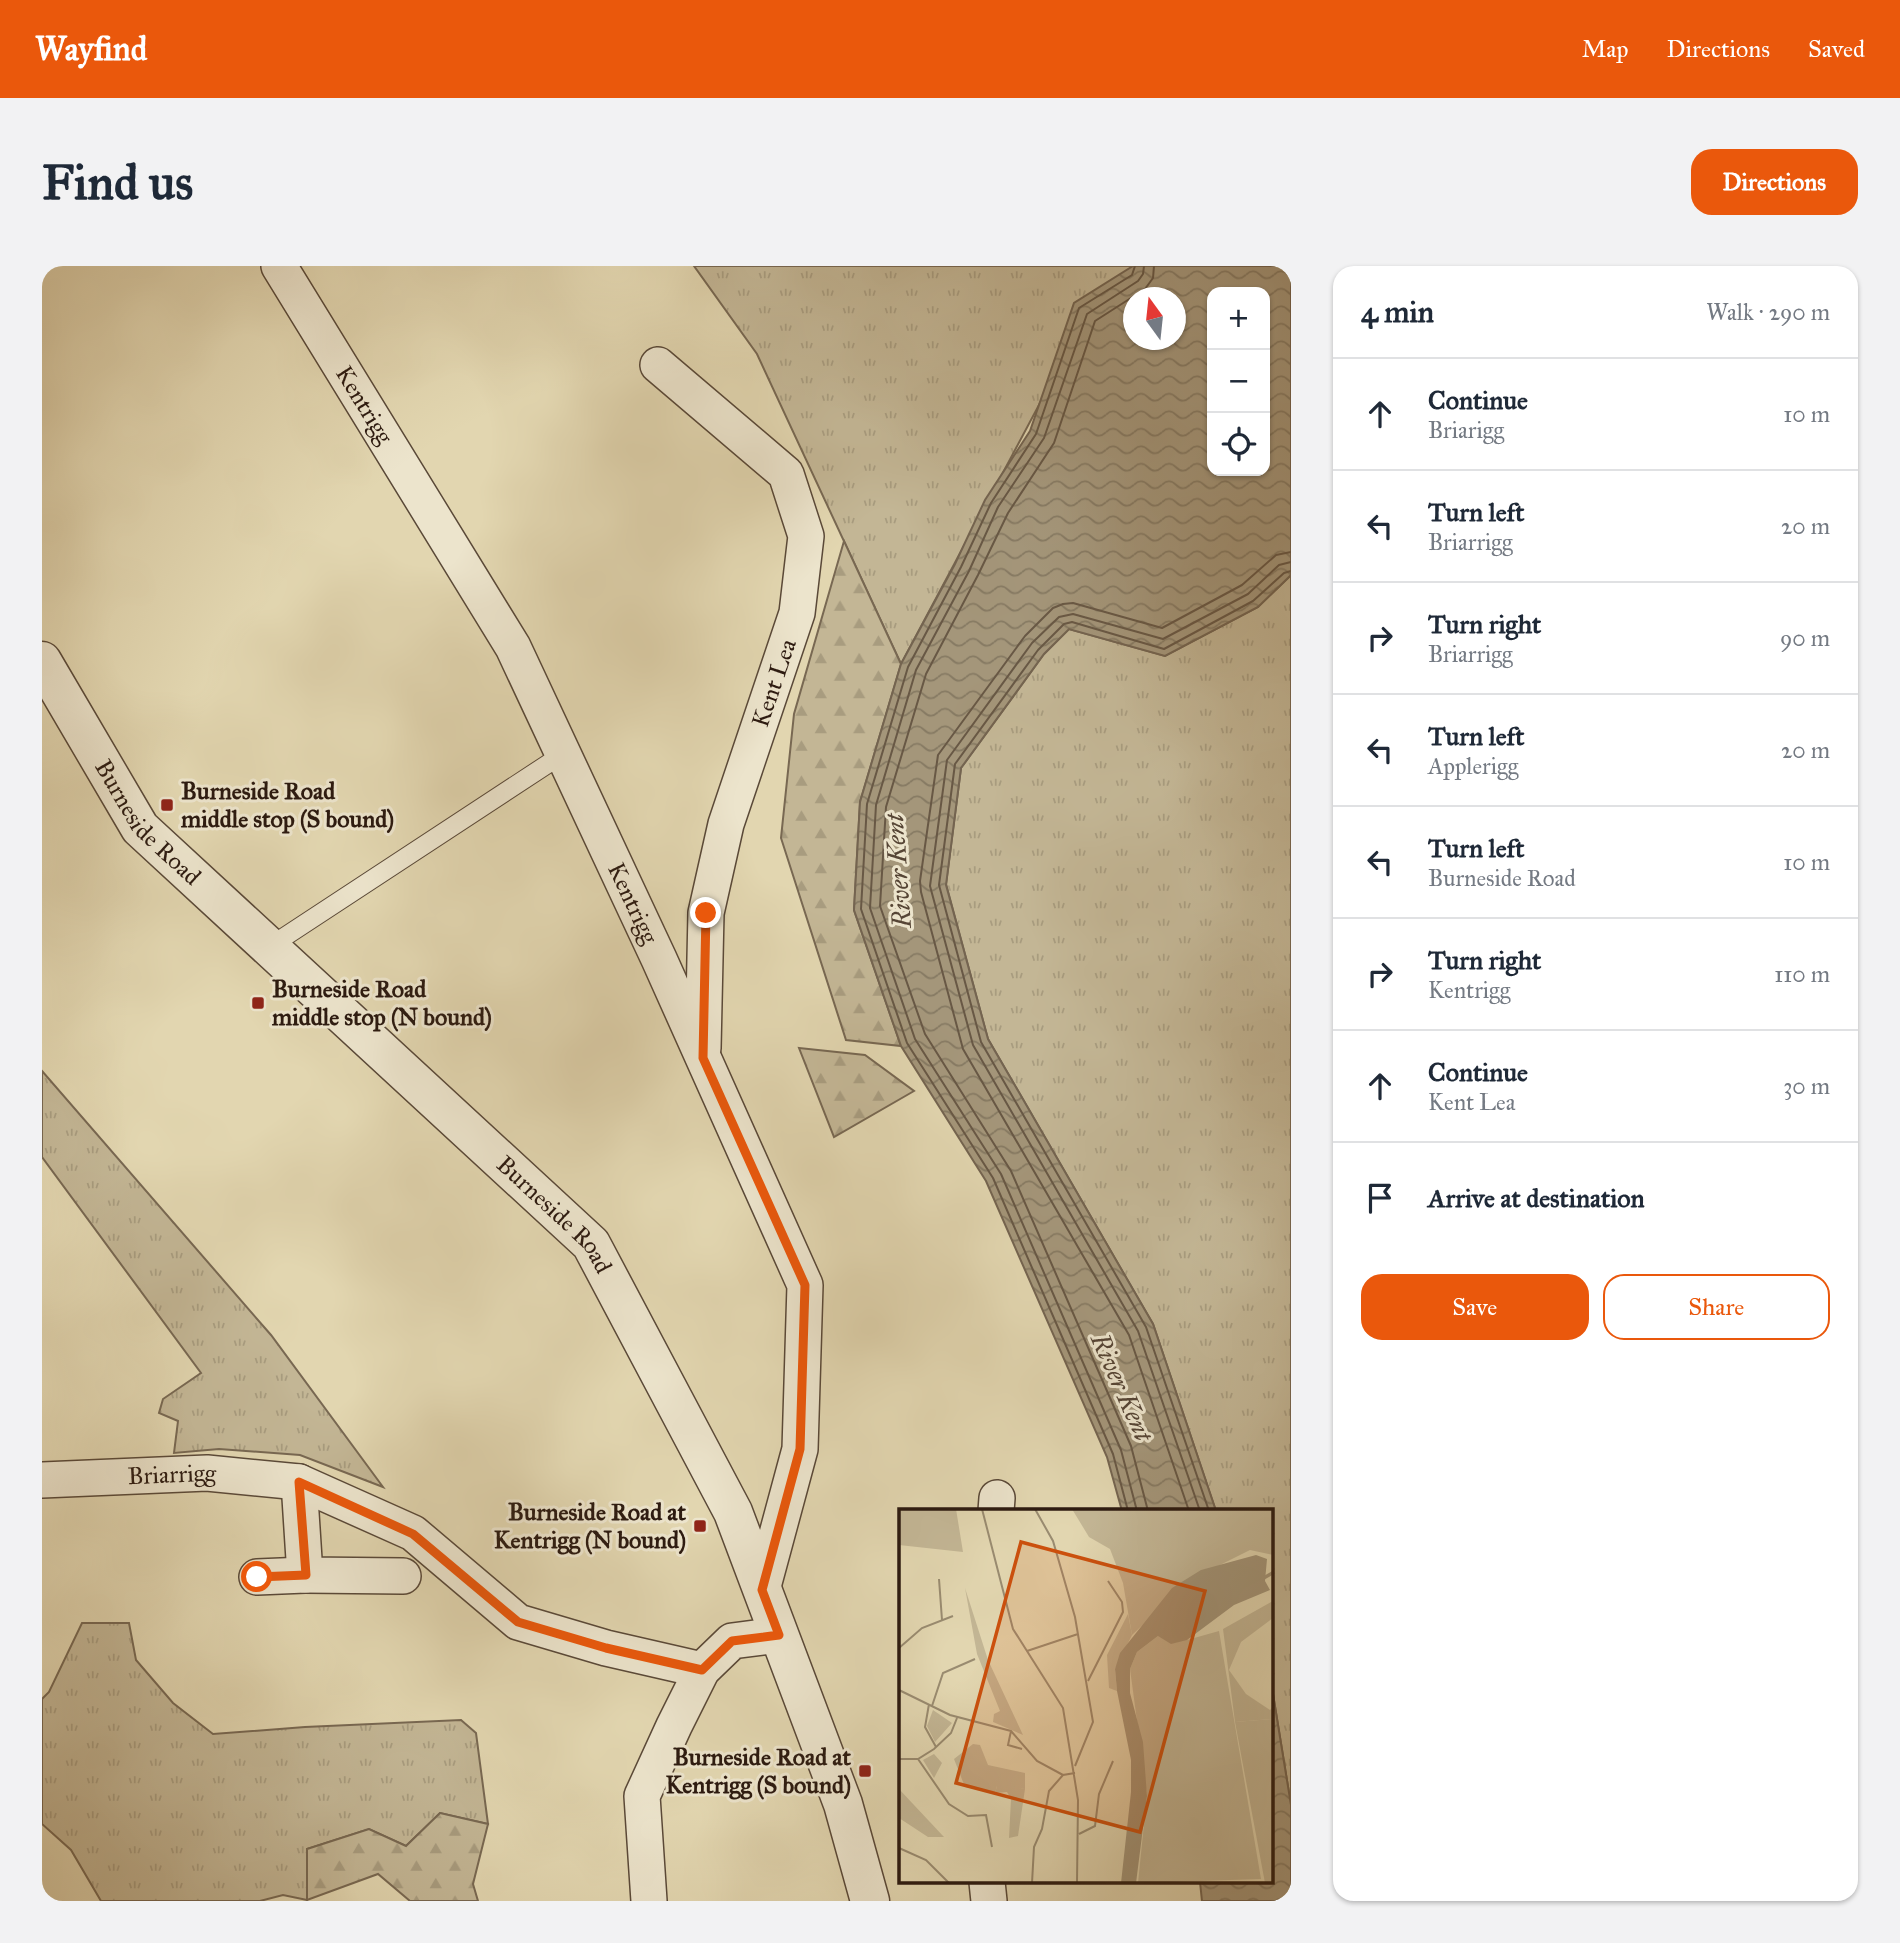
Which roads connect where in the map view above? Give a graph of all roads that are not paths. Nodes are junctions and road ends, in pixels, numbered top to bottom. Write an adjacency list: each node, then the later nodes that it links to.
1 (279, 266): 4 (street, Kentrigg)
2 (658, 365): 6 (street, Kent Lea)
3 (42, 661): 5 (street, Burneside Road)
4 (563, 754): 5 (lane); 6 (street, Kentrigg)
5 (269, 947): 12 (street, Burneside Road)
6 (703, 1058): 12 (street, Kentrigg)
7 (42, 1480): 8 (street, Briarrigg)
8 (299, 1482): 9 (street); 14 (street, Briarrigg)
9 (306, 1575): 10 (street); 11 (street)
10 (403, 1576)
11 (257, 1577)
12 (762, 1590): 13 (street, Burneside Road)
13 (779, 1635): 14 (street); 16 (street, Burneside Road)
14 (702, 1670): 15 (street)
15 (649, 1901)
16 (870, 1901)

